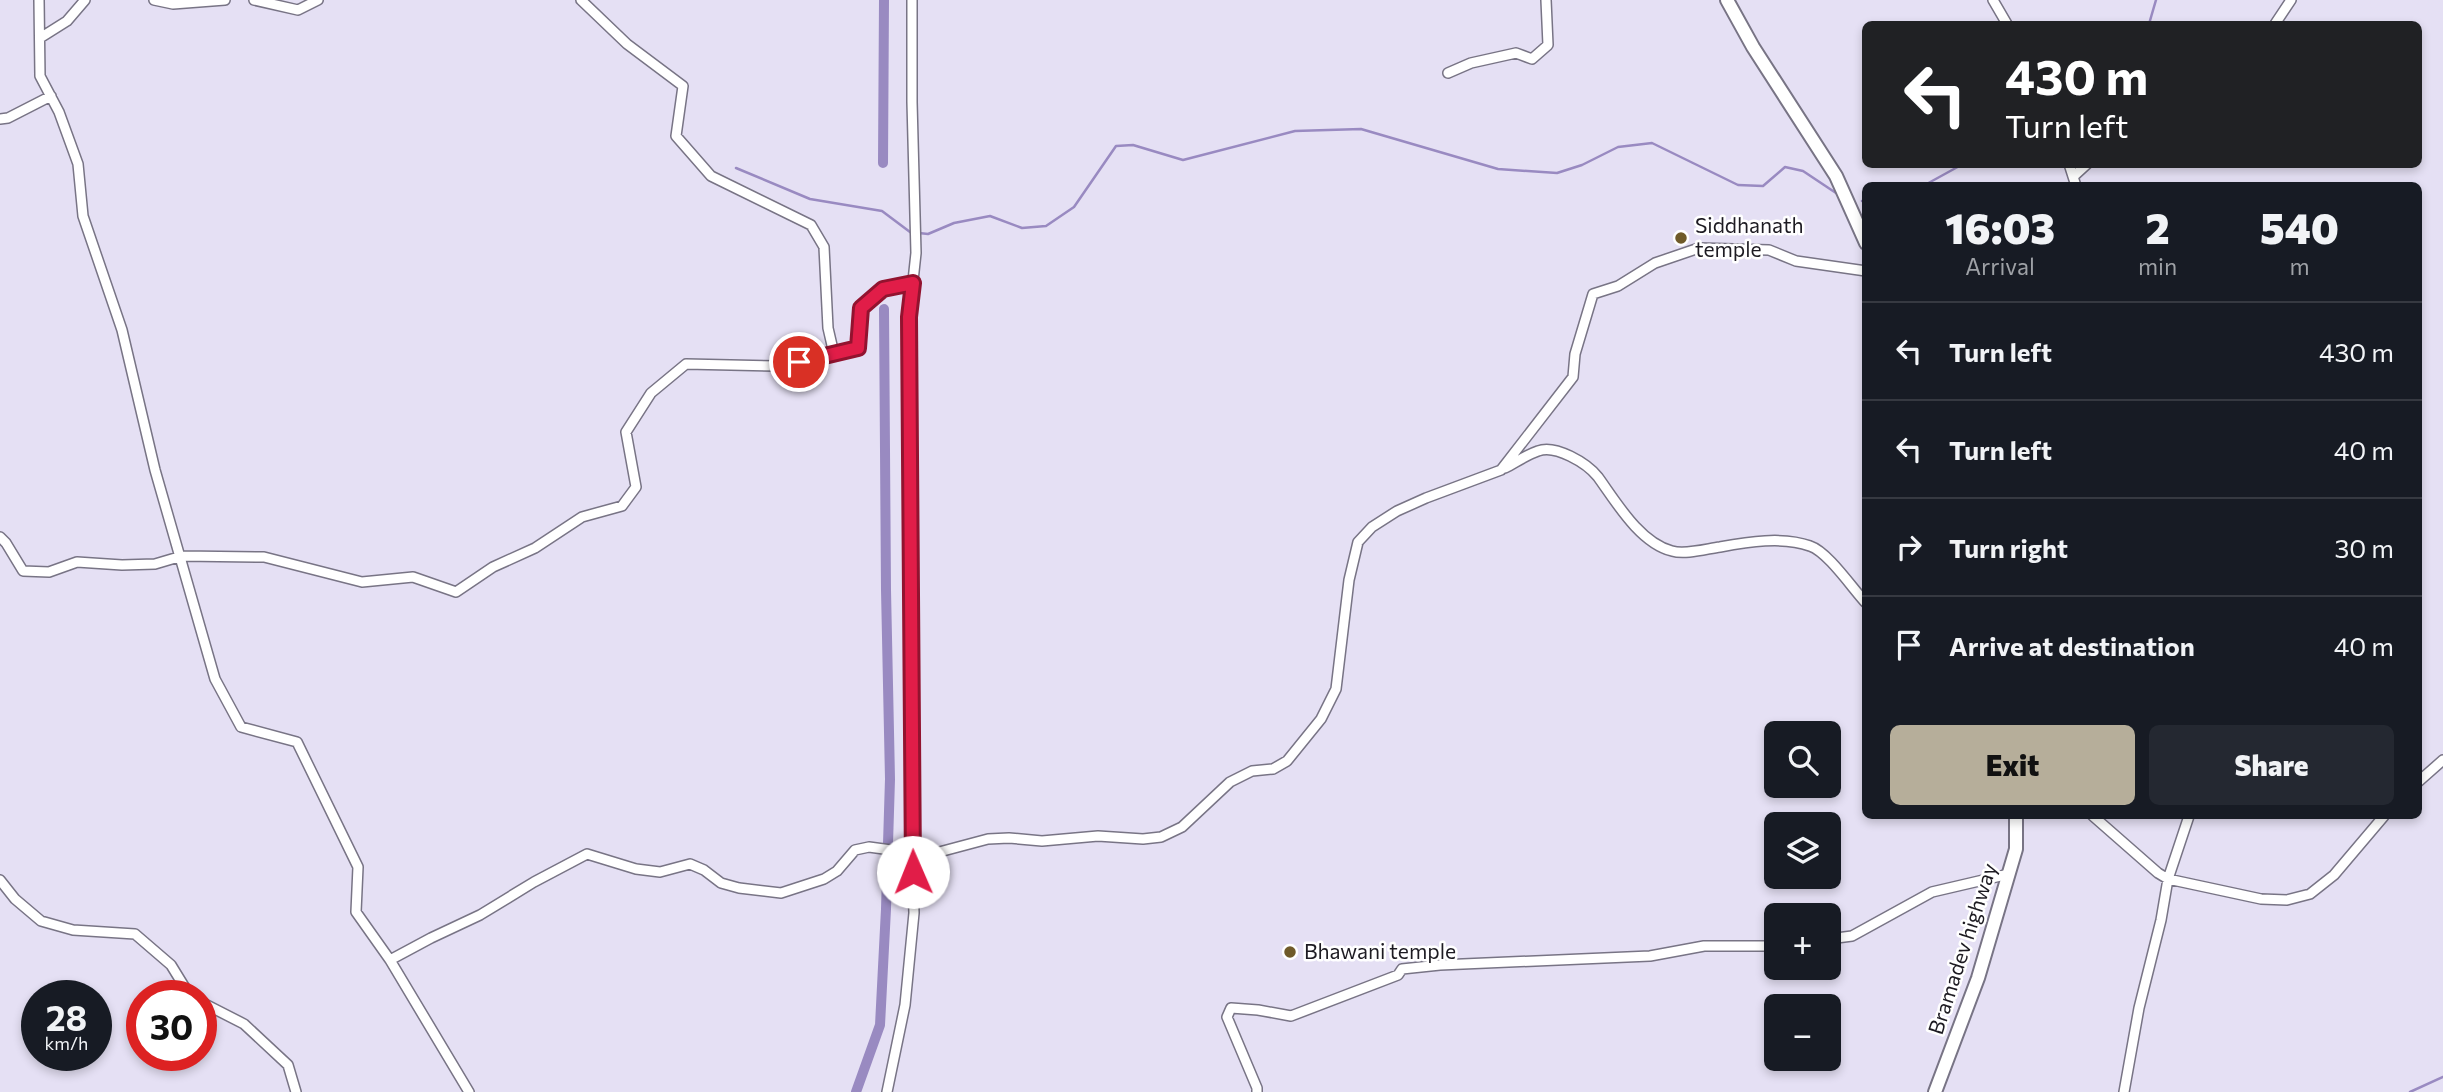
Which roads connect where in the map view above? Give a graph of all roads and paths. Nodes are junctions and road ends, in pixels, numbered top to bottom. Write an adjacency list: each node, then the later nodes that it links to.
1 (38, 0): 15 (street)
2 (85, 0): 15 (street)
3 (154, 0): 4 (street)
4 (225, 0)
5 (254, 0): 6 (street)
6 (318, 0)
7 (580, 0): 22 (street)
8 (912, 0): 21 (street)
9 (1546, 0): 16 (street)
10 (1727, 0): 19 (street)
11 (1993, 0): 13 (street)
12 (2291, 0): 14 (street)
13 (2005, 21)
14 (2277, 21)
15 (40, 38): 17 (street)
16 (1448, 73)
17 (51, 96): 18 (street); 25 (street)
18 (0, 119)
19 (1862, 234)
20 (1862, 270): 23 (street)
21 (913, 283): 22 (street); 33 (street)
22 (834, 354): 25 (street)
23 (1501, 470): 26 (street); 33 (street)
24 (0, 537): 25 (street)
25 (182, 556): 39 (street)
26 (1862, 598)
27 (2443, 760): 28 (street)
28 (2422, 778)
29 (2016, 819): 34 (street, Bramadev highway)
30 (2097, 819): 35 (street)
31 (2188, 819): 35 (street)
32 (2381, 819): 35 (street)
33 (912, 852): 39 (street); 44 (street)
34 (2009, 874): 37 (street); 46 (street, Bramadev highway)
35 (2168, 879): 47 (street)
36 (0, 880): 40 (street)
37 (1841, 937)
38 (1764, 946): 45 (street)
39 (390, 960): 43 (street)
40 (181, 980)
41 (217, 1010): 42 (street)
42 (296, 1092)
43 (469, 1092)
44 (887, 1092)
45 (1257, 1092)
46 (1935, 1092)
47 (2123, 1092)

